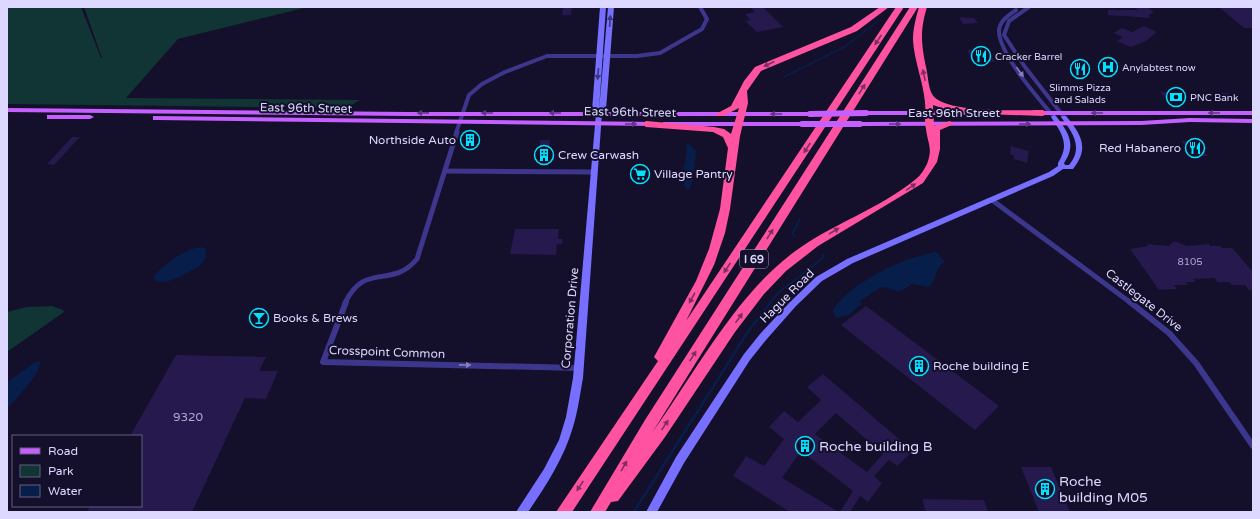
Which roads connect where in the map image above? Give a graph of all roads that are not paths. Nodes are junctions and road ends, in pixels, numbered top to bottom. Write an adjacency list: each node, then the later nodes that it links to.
1 (603, 7): 10 (street)
2 (611, 7): 11 (street, one-way to 2)
3 (700, 7): 11 (street, Crosspoint Common)
4 (885, 7): 12 (highway, one-way to 12)
5 (900, 7): 41 (highway, I 69, one-way to 41)
6 (914, 7): 45 (highway, I 69, one-way to 6)
7 (923, 7): 13 (highway, one-way to 7)
8 (1022, 7): 24 (street, one-way to 24)
9 (1029, 7): 24 (street)
10 (599, 56): 11 (street, Crosspoint Common); 16 (street, Crosspoint Common); 17 (street, one-way to 17)
11 (607, 56): 17 (street)
12 (743, 92): 18 (highway); 21 (highway)
13 (928, 95): 22 (highway); 24 (highway)
14 (7, 110): 15 (main road, East 96th Street)
15 (270, 113): 20 (main road, East 96th Street); 25 (main road)
16 (462, 113): 17 (main road, East 96th Street, one-way to 16); 20 (main road, East 96th Street, one-way to 20); 27 (street, Crosspoint Common)
17 (599, 113): 21 (main road, East 96th Street); 29 (street, Corporation Drive)
18 (741, 113): 21 (main road, East 96th Street); 22 (main road, East 96th Street, one-way to 18, bridge); 31 (highway)
19 (1253, 113): 24 (main road, East 96th Street, one-way to 24)
20 (407, 114): 26 (main road)
21 (720, 114)
22 (930, 114): 24 (main road, East 96th Street); 32 (highway)
23 (7, 116): 25 (main road, East 96th Street)
24 (1057, 117): 28 (main road, East 96th Street); 33 (main road, East 96th Street, one-way to 24); 36 (street); 36 (street, Hague Road)
25 (202, 118): 26 (main road, East 96th Street)
26 (368, 120): 27 (main road, East 96th Street)
27 (460, 121): 29 (main road, East 96th Street); 37 (street, Crosspoint Common)
28 (1253, 121)
29 (598, 122): 30 (main road, East 96th Street, one-way to 30); 38 (street, Corporation Drive)
30 (646, 124): 31 (main road, East 96th Street); 35 (highway)
31 (737, 124): 32 (main road, East 96th Street, one-way to 32, bridge); 35 (highway)
32 (930, 124): 33 (main road, East 96th Street); 34 (highway)
33 (950, 124): 34 (highway)
34 (935, 142): 46 (highway, one-way to 34)
35 (733, 148): 41 (highway, one-way to 41)
36 (1062, 167): 39 (street, Hague Road)
37 (445, 171): 38 (street); 40 (street, Crosspoint Common, one-way to 40)
38 (595, 172): 40 (street, Corporation Drive)
39 (992, 200): 42 (street, Castlegate Drive); 47 (street, Hague Road)
40 (578, 368): 43 (street, Corporation Drive)
41 (640, 395): 44 (highway, I 69, one-way to 44)
42 (1253, 446)
43 (521, 512)
44 (563, 512)
45 (597, 512)
46 (600, 512)
47 (650, 512)

